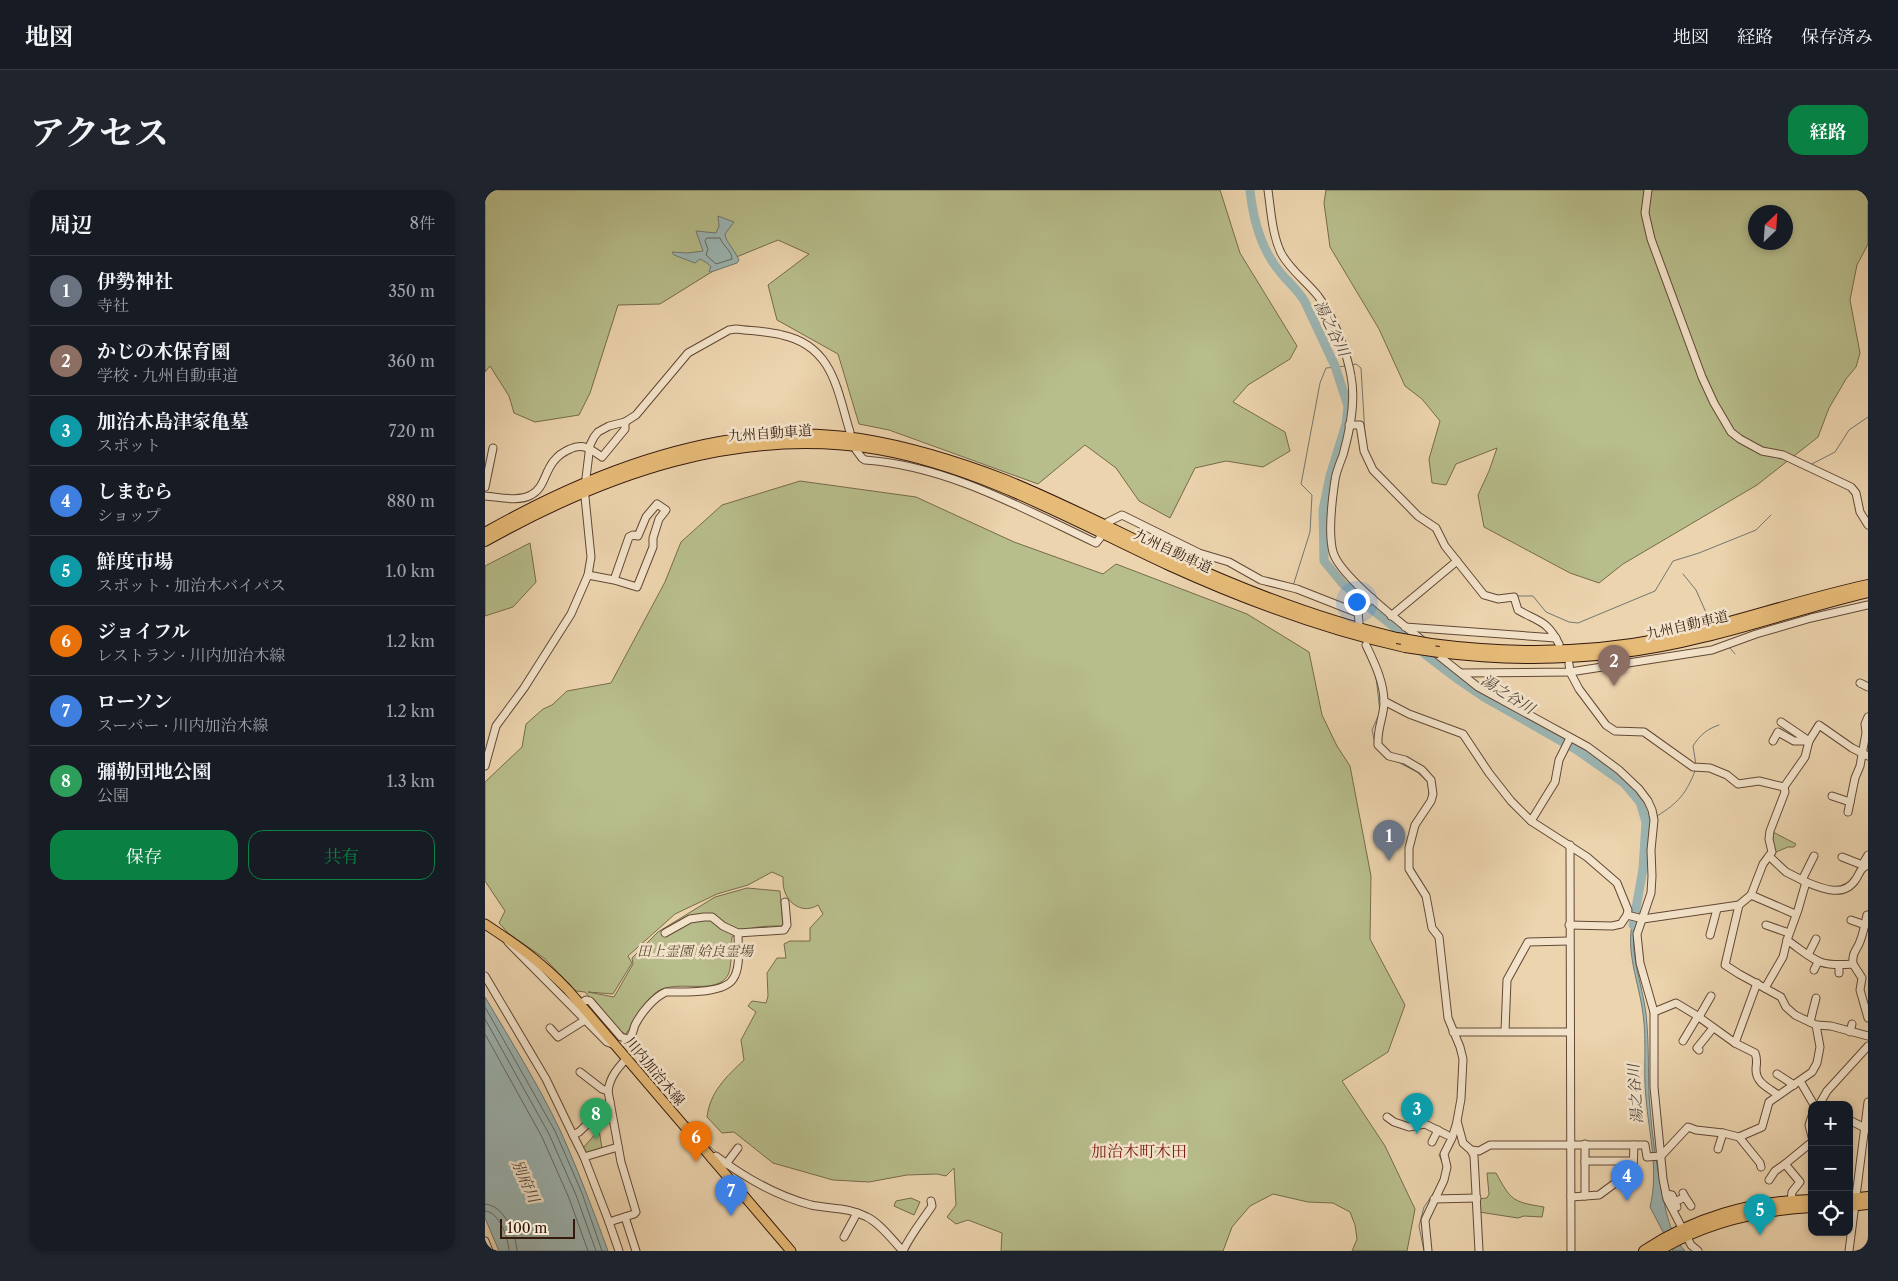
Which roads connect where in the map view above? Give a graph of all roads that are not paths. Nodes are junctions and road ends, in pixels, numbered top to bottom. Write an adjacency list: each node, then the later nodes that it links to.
1 (1268, 190): 4 (street)
2 (1648, 190): 14 (street)
3 (625, 422): 5 (street); 7 (street); 7 (street)
4 (1349, 424): 18 (street); 23 (street)
5 (851, 432)
6 (493, 448): 10 (street)
7 (589, 448): 9 (street); 11 (street)
8 (856, 450): 16 (street)
9 (586, 478)
10 (485, 487)
11 (485, 496)
12 (585, 497): 19 (street)
13 (1108, 522): 25 (street)
14 (1868, 524)
15 (485, 533): 21 (highway, 九州自動車道, bridge)
16 (1100, 538)
17 (485, 542): 22 (highway, 九州自動車道, bridge)
18 (1457, 561): 26 (street); 28 (street)
19 (588, 575): 20 (street); 42 (street)
20 (614, 580): 20 (street)
21 (1868, 585)
22 (1868, 592)
23 (1372, 599): 25 (street); 26 (street)
24 (1868, 605): 31 (street)
25 (1361, 611): 27 (street)
26 (1391, 616): 28 (street)
27 (1359, 622)
28 (1405, 626): 32 (street)
29 (1366, 645): 35 (street)
30 (1569, 664): 31 (street)
31 (1570, 672): 32 (street); 43 (street)
32 (1461, 673): 38 (street)
33 (1860, 683): 34 (street)
34 (1868, 687)
35 (1384, 701): 47 (street); 97 (street)
36 (1868, 717): 41 (street)
37 (1781, 722): 40 (street)
38 (1569, 739): 47 (street); 62 (street)
39 (1773, 741): 40 (street)
40 (1809, 741): 41 (street); 43 (street)
41 (1865, 755): 45 (street)
42 (485, 766)
43 (1784, 787): 50 (street)
44 (1833, 796): 45 (street)
45 (1850, 802): 46 (street)
46 (1848, 812)
47 (1531, 821): 48 (street)
48 (1570, 845): 60 (street); 65 (street)
49 (1868, 855): 53 (street)
50 (1769, 856): 54 (street); 55 (street)
51 (1814, 856): 54 (street)
52 (1841, 857): 53 (street)
53 (1865, 865): 54 (street)
54 (1804, 881): 59 (street)
55 (1751, 895): 57 (street); 59 (street)
56 (785, 902): 69 (street)
57 (1739, 905): 58 (street); 81 (street)
58 (1717, 909): 62 (street); 70 (street)
59 (1795, 914): 71 (street)
60 (1629, 915): 62 (street); 65 (street)
61 (1867, 915): 67 (street)
62 (1641, 919): 88 (street)
63 (1851, 920): 67 (street)
64 (485, 924): 73 (main road, 川内加治木線)
65 (1569, 925): 74 (street)
66 (1766, 925): 71 (street)
67 (1865, 925): 77 (street)
68 (665, 933): 69 (street)
69 (738, 933): 87 (street)
70 (1710, 935)
71 (1788, 937): 75 (street); 83 (street)
72 (1816, 938): 75 (street)
73 (509, 940): 87 (main road, 川内加治木線); 91 (street)
74 (1569, 941): 96 (street); 98 (street)
75 (1808, 955): 76 (street)
76 (1817, 962): 77 (street); 78 (street)
77 (1853, 964): 90 (street)
78 (1814, 970)
79 (485, 971): 82 (street)
80 (485, 976): 122 (street)
81 (1757, 983): 83 (street); 102 (street)
82 (493, 985)
83 (1765, 988): 92 (street)
84 (1711, 996): 89 (street)
85 (1816, 998): 92 (street)
86 (1703, 1003): 89 (street)
87 (580, 1004): 103 (main road, 川内加治木線)
88 (1654, 1012): 89 (street); 134 (street)
89 (1697, 1016): 95 (street); 101 (street)
90 (1868, 1018)
91 (585, 1020): 94 (street); 103 (street)
92 (1813, 1023): 99 (street); 109 (street)
93 (1852, 1024): 99 (street)
94 (551, 1028)
95 (1713, 1028): 102 (street); 105 (street)
96 (1505, 1031): 97 (street); 98 (street)
97 (1453, 1032): 117 (street)
98 (1570, 1032): 126 (street)
99 (1850, 1032): 100 (street)
100 (1868, 1036)
101 (1683, 1041)
102 (1735, 1043): 111 (street)
103 (615, 1045): 106 (main road, 川内加治木線)
104 (1868, 1046): 113 (street)
105 (1699, 1050)
106 (626, 1059): 110 (street); 136 (main road, 川内加治木線)
107 (580, 1072): 110 (street)
108 (1777, 1074): 109 (street)
109 (1797, 1083): 111 (street); 112 (street)
110 (602, 1088): 114 (street)
111 (1778, 1094): 124 (street)
112 (1812, 1101)
113 (1821, 1101)
114 (610, 1102): 122 (street); 130 (street)
115 (1868, 1102): 119 (street)
116 (1387, 1117): 120 (street)
117 (1457, 1121): 123 (street); 133 (street)
118 (1853, 1122): 119 (street)
119 (1867, 1128): 146 (street)
120 (1438, 1130): 123 (street); 125 (street)
121 (1723, 1133): 124 (street); 132 (street); 134 (street)
122 (573, 1135): 135 (street)
123 (1450, 1137): 149 (street)
124 (1739, 1137): 141 (street)
125 (1432, 1142)
126 (1569, 1144): 127 (street); 133 (street); 145 (street)
127 (1585, 1144): 128 (street); 137 (street)
128 (1634, 1145): 134 (street); 138 (street)
129 (1808, 1145): 140 (street)
130 (618, 1147): 135 (street); 159 (street)
131 (738, 1148): 139 (street)
132 (1718, 1149)
133 (1471, 1150): 148 (street)
134 (1661, 1156): 143 (street)
135 (584, 1157): 160 (street)
136 (711, 1159): 139 (street); 170 (main road, 川内加治木線)
137 (1585, 1161): 138 (street); 144 (street)
138 (1633, 1161): 144 (street)
139 (727, 1162): 158 (street)
140 (1785, 1164): 142 (street); 152 (street)
141 (1761, 1167)
142 (1769, 1180)
143 (1666, 1194): 156 (street); 161 (street)
144 (1585, 1196): 145 (street)
145 (1571, 1197): 173 (street)
146 (1853, 1197)
147 (1868, 1197): 153 (highway)
148 (1477, 1198): 149 (street); 172 (street)
149 (1434, 1199): 171 (street)
150 (1808, 1200): 152 (highway)
151 (931, 1201): 166 (street)
152 (1791, 1201): 161 (highway)
153 (1853, 1202)
154 (1853, 1202): 155 (highway)
155 (1868, 1204)
156 (1691, 1206)
157 (1808, 1208): 161 (highway)
158 (857, 1213): 163 (street); 166 (street)
159 (625, 1216): 160 (street); 169 (street)
160 (609, 1222): 168 (street)
161 (1682, 1234): 165 (highway); 175 (street)
162 (1850, 1236): 176 (street)
163 (844, 1237)
164 (485, 1242): 167 (street)
165 (1662, 1246): 174 (highway)
166 (904, 1250)
167 (489, 1251)
168 (619, 1251)
169 (636, 1251)
170 (791, 1251)
171 (1428, 1251)
172 (1479, 1251)
173 (1571, 1251)
174 (1644, 1251)
175 (1698, 1251)
176 (1849, 1251)

